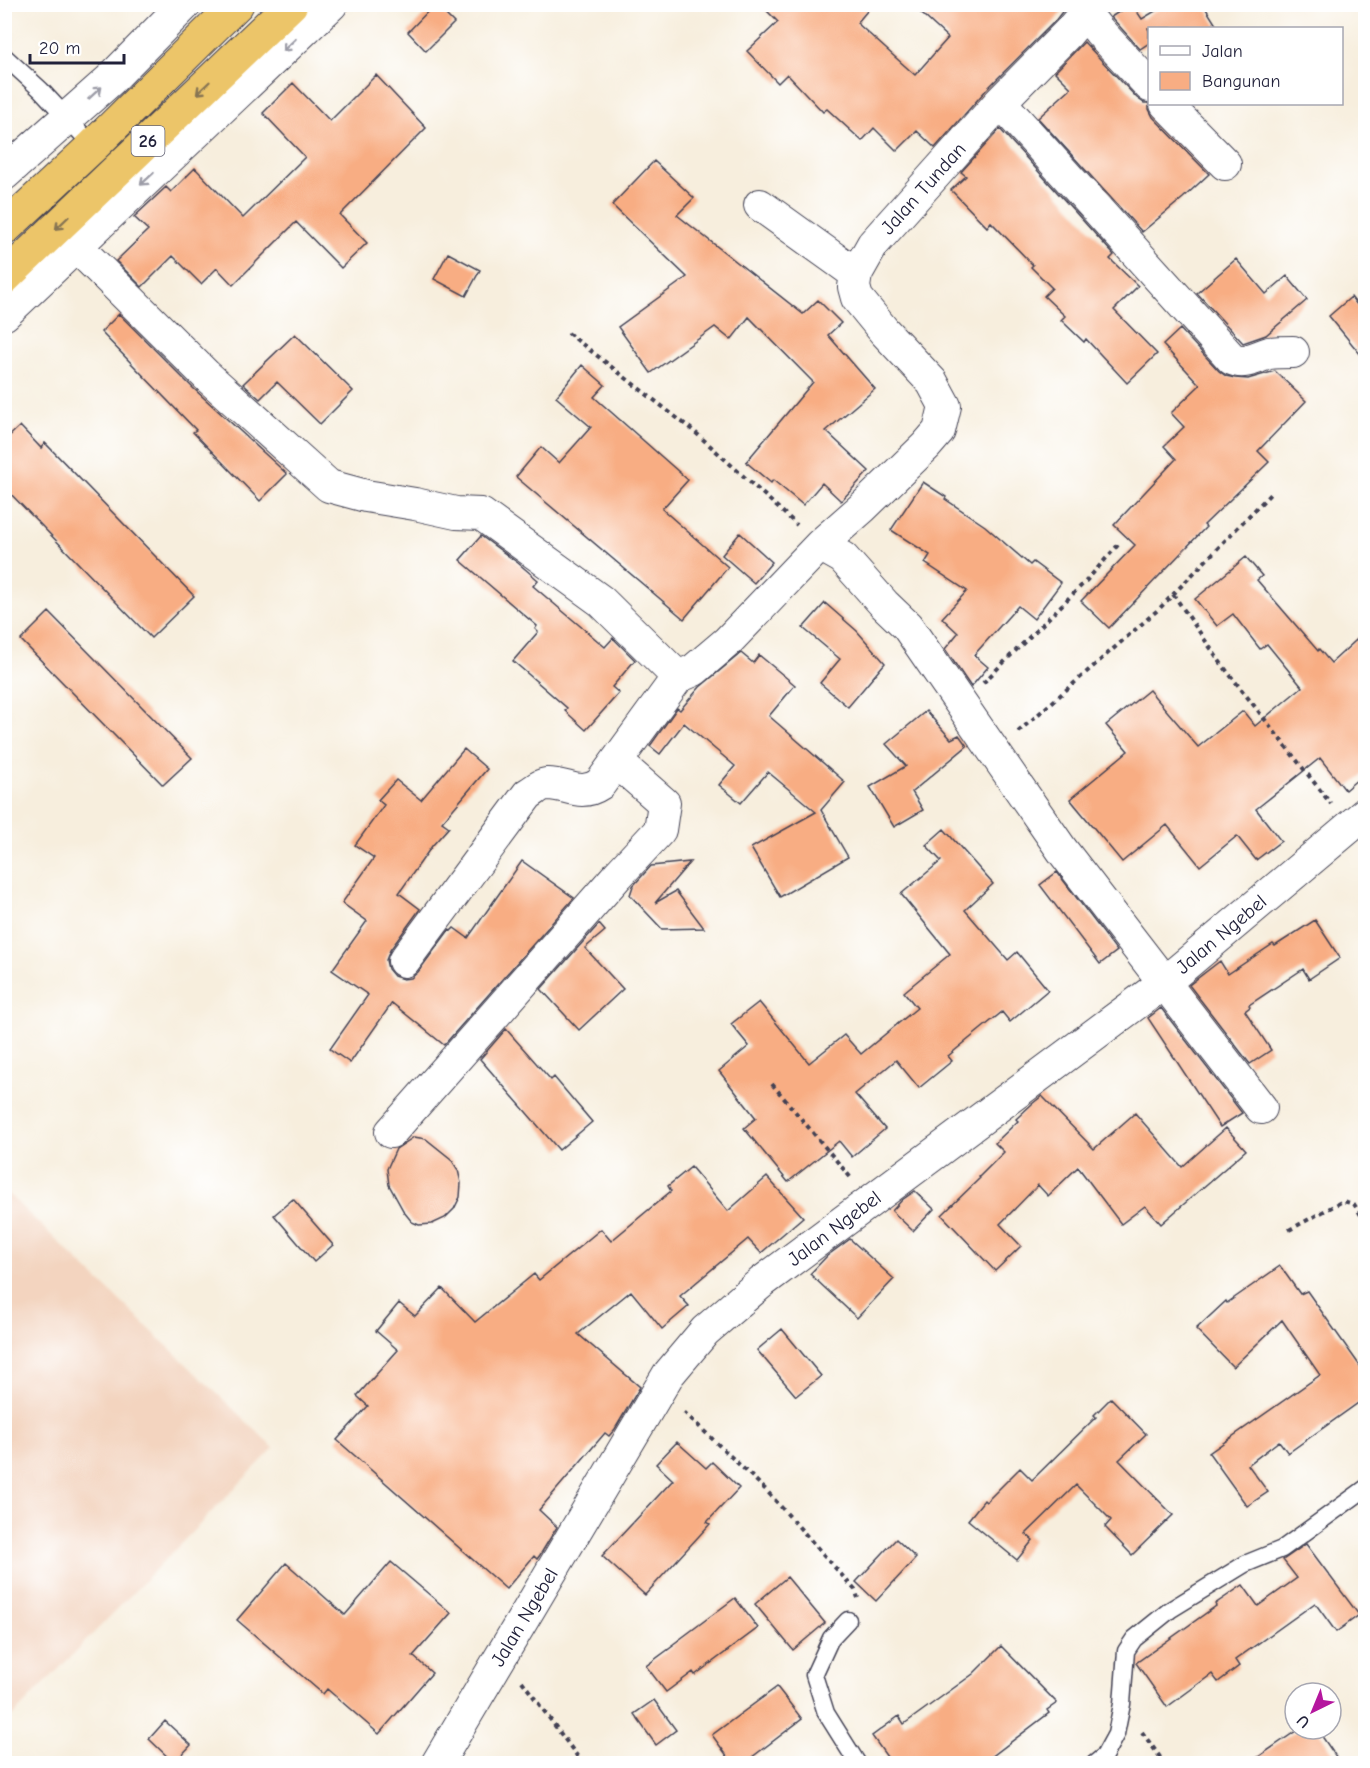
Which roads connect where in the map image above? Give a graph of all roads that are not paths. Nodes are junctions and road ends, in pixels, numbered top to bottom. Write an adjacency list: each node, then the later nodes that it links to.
1 (185, 4): 10 (street, one-way to 1)
2 (237, 4): 11 (highway, 26)
3 (291, 4): 18 (highway, 26, one-way to 18)
4 (331, 4): 16 (street, one-way to 16)
5 (1086, 9): 7 (street); 8 (street, Jalan Tundan)
6 (4, 56): 10 (lane)
7 (1148, 85)
8 (1000, 102): 17 (street, Jalan Tundan); 20 (street)
9 (1167, 105): 12 (street)
10 (68, 118): 11 (lane); 13 (street)
11 (93, 146): 15 (highway, 26)
12 (1225, 164)
13 (4, 174)
14 (760, 205): 17 (street)
15 (4, 229)
16 (76, 246): 19 (street); 22 (street)
17 (856, 274): 21 (street)
18 (4, 278)
19 (4, 314)
20 (1293, 352)
21 (820, 545): 22 (street); 26 (street)
22 (678, 677): 23 (street)
23 (616, 762): 25 (street); 28 (street)
24 (1357, 820): 26 (street, Jalan Ngebel)
25 (404, 961)
26 (1165, 982): 27 (street); 31 (street, Jalan Ngebel)
27 (1261, 1108)
28 (390, 1132)
29 (1365, 1488): 33 (lane)
30 (848, 1620): 32 (lane)
31 (437, 1764)
32 (858, 1764)
33 (1094, 1764)

